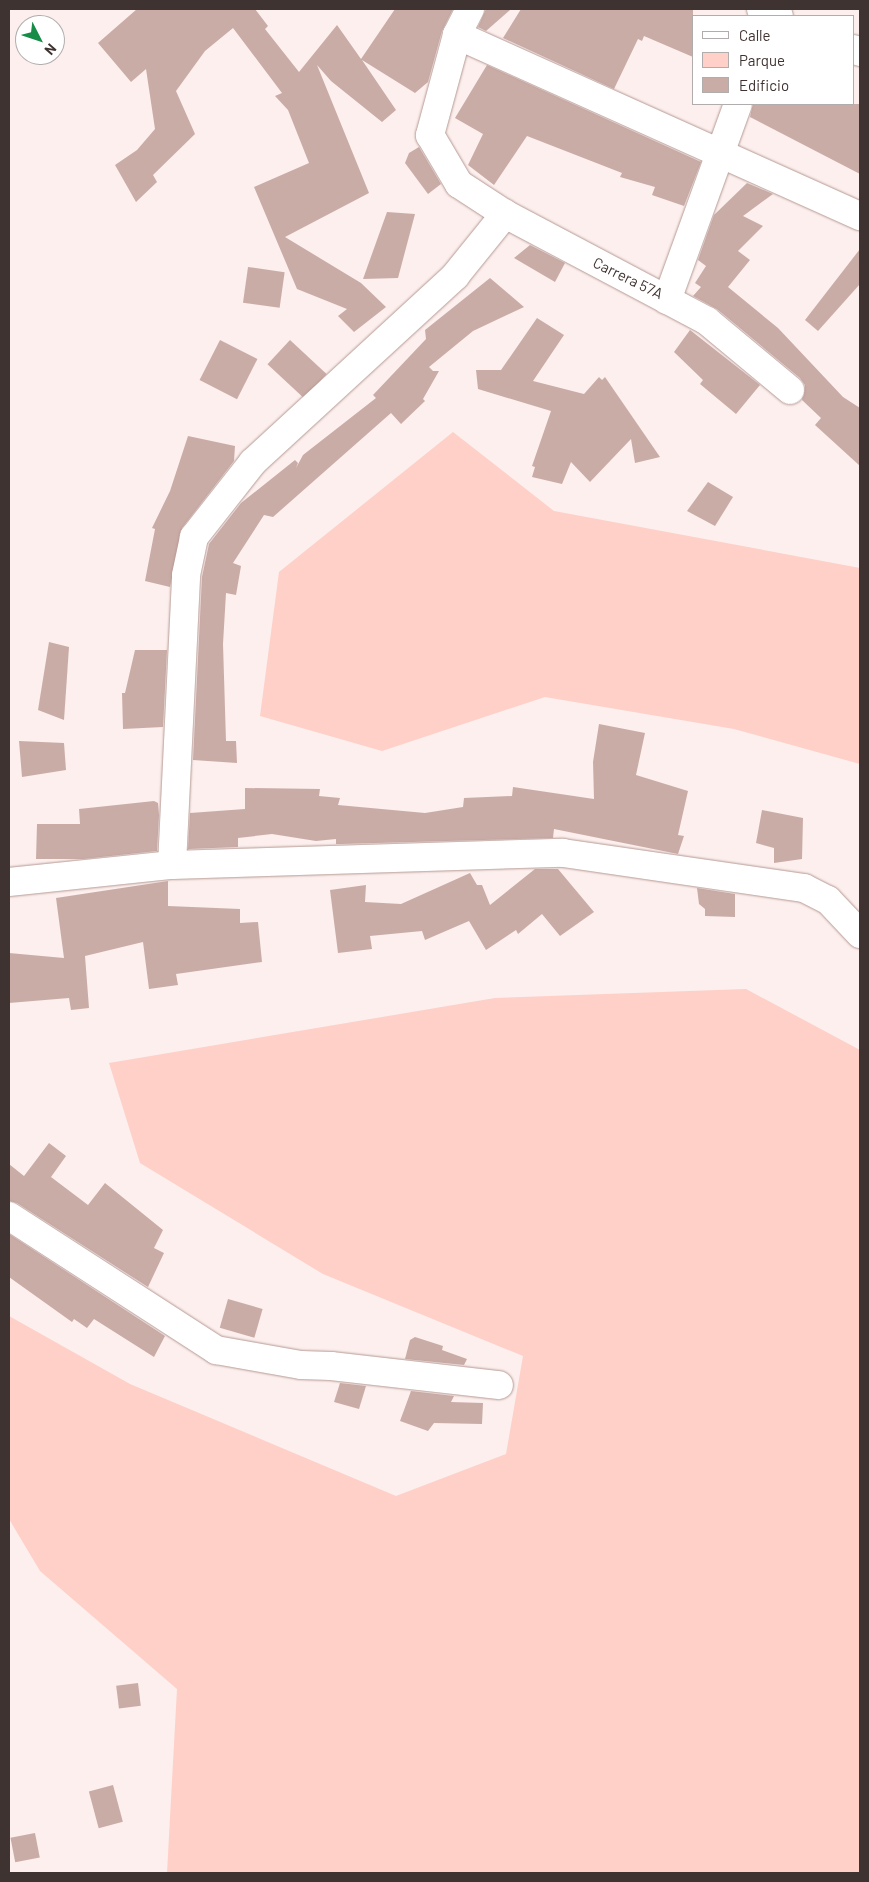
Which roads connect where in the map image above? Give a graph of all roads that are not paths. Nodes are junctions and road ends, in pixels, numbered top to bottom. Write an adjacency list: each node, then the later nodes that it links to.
1 (470, 9): 2 (street)
2 (457, 35): 4 (street); 5 (street, Carrera 57A)
3 (738, 105): 4 (street, Carrera 57A)
4 (722, 152): 6 (street); 7 (street, Carrera 57A)
5 (505, 214): 7 (street, Carrera 57A); 9 (street)
6 (860, 216)
7 (667, 300): 8 (street)
8 (790, 390)
9 (172, 865): 10 (street); 11 (street)
10 (9, 882)
11 (860, 934)
12 (9, 1216): 13 (street)
13 (500, 1385)

